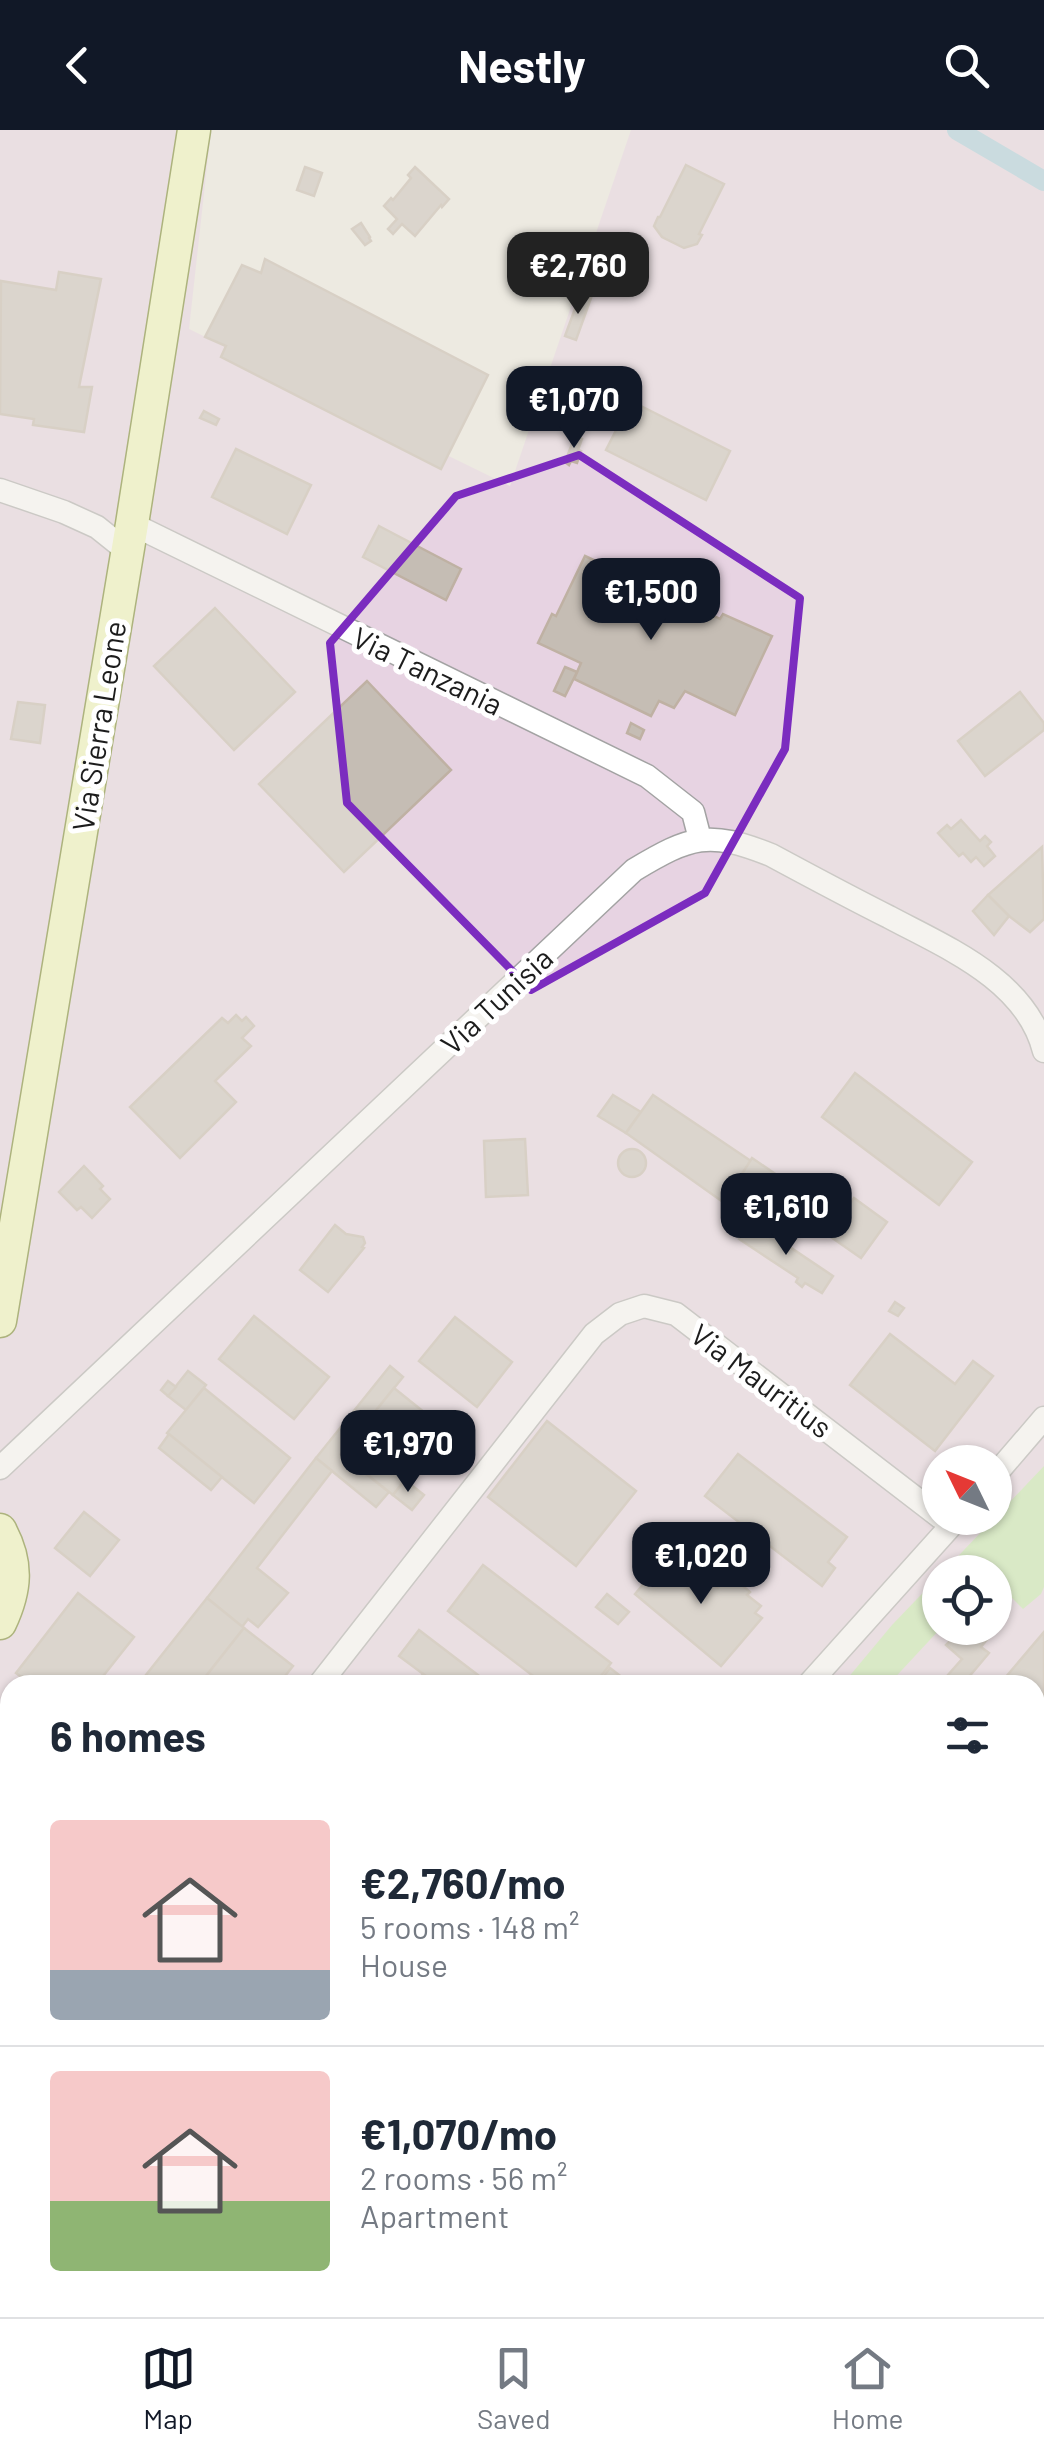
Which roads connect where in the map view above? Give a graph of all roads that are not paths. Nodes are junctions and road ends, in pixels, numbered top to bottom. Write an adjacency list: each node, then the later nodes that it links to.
1 (194, 130): 3 (street, Via Sierra Leone)
2 (0, 490): 3 (street, Via Tanzania)
3 (130, 538): 4 (street, Via Tanzania); 6 (street, Via Sierra Leone)
4 (700, 839): 5 (street); 9 (street, Via Tunisia)
5 (1044, 1051)
6 (0, 1321)
7 (1044, 1418): 8 (street)
8 (1012, 1455)
9 (0, 1468)
10 (922, 1500): 14 (street, Via Mauritius)
11 (0, 1530): 13 (street)
12 (934, 1535): 15 (street)
13 (0, 1623)
14 (327, 1675)
15 (816, 1675)

